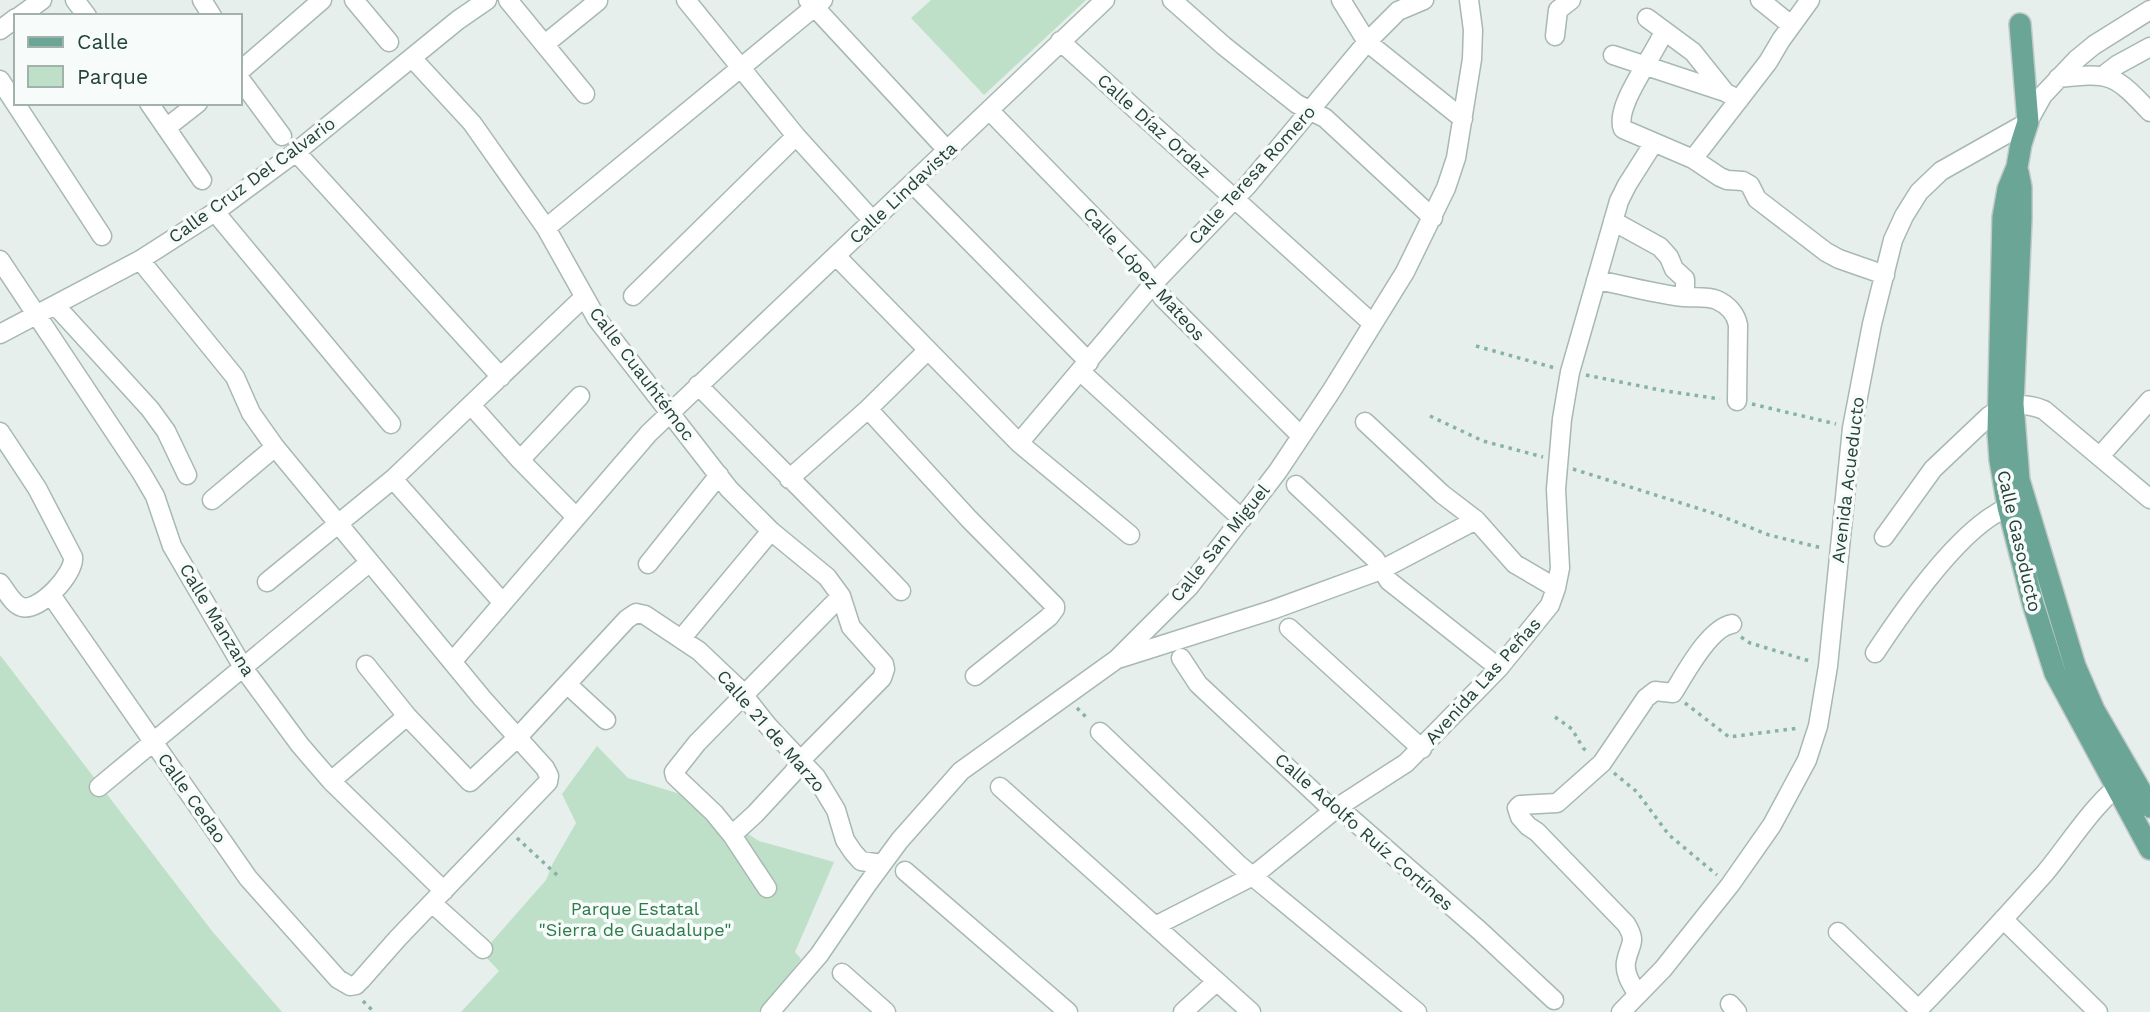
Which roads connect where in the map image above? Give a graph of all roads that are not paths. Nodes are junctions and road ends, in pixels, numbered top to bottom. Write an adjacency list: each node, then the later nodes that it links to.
1 (42, 0): 18 (street)
2 (322, 0): 33 (street)
3 (354, 0): 25 (street)
4 (487, 0): 30 (street, Calle Cruz Del Calvario)
5 (508, 0): 27 (street)
6 (686, 0): 32 (street)
7 (1105, 0): 24 (street, Calle Lindavista)
8 (1172, 0): 45 (street)
9 (1341, 0): 26 (street)
10 (1424, 0): 26 (street, Calle Teresa Romero)
11 (1469, 0): 47 (street, Calle San Miguel)
12 (1571, 0): 23 (street)
13 (1760, 0): 21 (street)
14 (1810, 0): 21 (street)
15 (598, 1): 27 (street)
16 (815, 2): 32 (street); 53 (street)
17 (2150, 10): 35 (street)
18 (22, 14)
19 (1647, 18): 22 (street)
20 (2020, 24): 48 (main road, Calle Gasoducto)
21 (1791, 25): 39 (street)
22 (1664, 31): 31 (street); 39 (street)
23 (1555, 36)
24 (1060, 41): 44 (street, Calle Lindavista); 58 (street, Calle Díaz Ordaz)
25 (389, 42)
26 (1367, 42): 45 (street, Calle Teresa Romero); 47 (street)
27 (545, 44): 38 (street)
28 (2150, 47): 34 (street)
29 (1613, 55): 31 (street)
30 (412, 58): 54 (street, Calle Cruz Del Calvario); 63 (street, Calle Cuauhtémoc)
31 (1646, 66): 39 (street); 52 (street)
32 (740, 67): 51 (street); 63 (street)
33 (242, 69)
34 (2104, 75): 35 (street); 46 (street)
35 (2058, 78): 48 (street)
36 (0, 80): 40 (street)
37 (242, 82): 50 (street)
38 (586, 94)
39 (1732, 96): 55 (street)
40 (14, 101)
41 (16, 105): 64 (street)
42 (150, 105): 49 (street)
43 (195, 105): 49 (street)
44 (989, 110): 53 (street, Calle Lindavista); 70 (street, Calle López Mateos)
45 (1311, 110): 58 (street, Calle Teresa Romero); 60 (street)
46 (2150, 112)
47 (1463, 119): 60 (street, Calle San Miguel)
48 (2028, 122): 68 (street, Avenida Acueducto); 86 (main road, Calle Gasoducto)
49 (166, 128): 56 (street)
50 (282, 136)
51 (796, 136): 61 (street); 71 (street)
52 (1653, 144): 55 (street); 62 (street, Avenida Las Peñas)
53 (948, 151): 57 (street, Calle Lindavista)
54 (296, 152): 59 (street, Calle Cruz Del Calvario); 80 (street)
55 (1693, 159): 68 (street)
56 (202, 180)
57 (913, 184): 61 (street, Calle Lindavista); 79 (street)
58 (1235, 200): 70 (street, Calle Teresa Romero); 76 (street, Calle Díaz Ordaz)
59 (215, 212): 67 (street, Calle Cruz Del Calvario); 90 (street)
60 (1433, 218): 76 (street, Calle San Miguel)
61 (873, 220): 65 (street, Calle Lindavista)
62 (1612, 222): 69 (street, Avenida Las Peñas); 73 (street)
63 (546, 228): 72 (street, Calle Cuauhtémoc)
64 (102, 236)
65 (836, 256): 78 (street); 81 (street, Calle Lindavista)
66 (0, 260): 75 (street, Calle Manzana)
67 (140, 260): 74 (street, Calle Cruz Del Calvario); 94 (street)
68 (1885, 275): 161 (street, Avenida Acueducto)
69 (1596, 280): 73 (street); 117 (street, Avenida Las Peñas)
70 (1153, 284): 79 (street, Calle Teresa Romero); 92 (street, Calle López Mateos)
71 (633, 296)
72 (584, 297): 80 (street); 88 (street, Calle Cuauhtémoc)
73 (1685, 297): 84 (street)
74 (55, 305): 75 (street, Calle Cruz Del Calvario); 97 (street)
75 (37, 315): 77 (street, Calle Cruz Del Calvario); 130 (street, Calle Manzana)
76 (1373, 324): 92 (street, Calle San Miguel)
77 (0, 334)
78 (927, 351): 87 (street); 93 (street)
79 (1085, 367): 93 (street, Calle Teresa Romero); 106 (street)
80 (501, 377): 85 (street)
81 (698, 384): 88 (street, Calle Lindavista); 100 (street)
82 (580, 396): 96 (street)
83 (2150, 400): 95 (street)
84 (1737, 401)
85 (471, 405): 96 (street); 99 (street)
86 (2006, 407): 95 (street); 104 (main road, Calle Gasoducto); 111 (street)
87 (868, 409): 100 (street); 132 (street)
88 (670, 412): 98 (street, Calle Cuauhtémoc); 105 (street, Calle Lindavista)
89 (1365, 422): 107 (street)
90 (391, 424)
91 (0, 432): 119 (street)
92 (1301, 436): 106 (street, Calle San Miguel)
93 (1019, 443): 110 (street)
94 (275, 447): 103 (street); 108 (street)
95 (2100, 456): 102 (street)
96 (520, 460): 105 (street)
97 (187, 475)
98 (719, 475): 109 (street, Calle Cuauhtémoc); 113 (street)
99 (393, 479): 108 (street); 121 (street)
100 (789, 479): 118 (street)
101 (1296, 485): 114 (street)
102 (2150, 499)
103 (212, 500)
104 (2016, 505): 125 (street); 143 (main road, Calle Gasoducto)
105 (576, 517): 121 (street, Calle Lindavista)
106 (1242, 519): 127 (street, Calle San Miguel)
107 (1476, 520): 114 (street); 117 (street)
108 (339, 522): 112 (street); 115 (street)
109 (772, 531): 120 (street, Calle Cuauhtémoc); 124 (street)
110 (1130, 535)
111 (1884, 537)
112 (370, 562): 128 (street); 130 (street)
113 (648, 564)
114 (1381, 570): 127 (street); 131 (street)
115 (267, 582)
116 (0, 583): 119 (street)
117 (1556, 588): 131 (street, Avenida Las Peñas)
118 (901, 591)
119 (51, 595): 139 (street, Calle Cedao)
120 (841, 596): 134 (street); 141 (street, Calle Cuauhtémoc)
121 (503, 603): 128 (street, Calle Lindavista)
122 (1732, 624): 161 (street)
123 (1289, 628): 140 (street)
124 (681, 639): 133 (street, Calle 21 de Marzo); 134 (street, Calle 21 de Marzo)
125 (1875, 653)
126 (1181, 658): 146 (street, Calle Adolfo Ruíz Cortínes)
127 (1117, 659): 150 (street, Calle San Miguel)
128 (452, 662): 138 (street)
129 (366, 665): 135 (street)
130 (244, 668): 139 (street); 142 (street, Calle Manzana)
131 (1499, 668): 140 (street, Avenida Las Peñas)
132 (975, 676)
133 (568, 685): 136 (street); 138 (street)
134 (743, 695): 141 (street, Calle 21 de Marzo); 148 (street)
135 (407, 716): 138 (street); 142 (street)
136 (606, 720)
137 (1100, 732): 152 (street)
138 (517, 738): 154 (street)
139 (153, 742): 144 (street); 154 (street, Calle Cedao)
140 (1422, 749): 146 (street, Avenida Las Peñas)
141 (800, 762): 148 (street); 150 (street, Calle 21 de Marzo)
142 (331, 781): 154 (street, Calle Manzana)
143 (2125, 783): 147 (main road, Calle Gasoducto); 149 (main road, Calle Gasoducto); 155 (street)
144 (99, 787)
145 (1000, 787): 156 (street)
146 (1338, 807): 152 (street, Avenida Las Peñas); 162 (street, Calle Adolfo Ruíz Cortínes)
147 (2150, 807)
148 (732, 835): 153 (street)
149 (2150, 849)
150 (882, 864): 164 (street, Calle San Miguel)
151 (905, 872): 166 (street)
152 (1253, 876): 156 (street, Avenida Las Peñas); 169 (street)
153 (767, 888)
154 (438, 897): 158 (street, Calle Manzana)
155 (2003, 919): 163 (street); 172 (street)
156 (1155, 926): 160 (street)
157 (1839, 932): 163 (street)
158 (483, 949)
159 (842, 974): 165 (street)
160 (1216, 982): 167 (street); 168 (street)
161 (1638, 995): 170 (street, Avenida Acueducto)
162 (1554, 1000)
163 (1921, 1007): 171 (street)
164 (770, 1012)
165 (886, 1012)
166 (1068, 1012)
167 (1183, 1012)
168 (1251, 1012)
169 (1417, 1012)
170 (1621, 1012)
171 (1943, 1012)
172 (2098, 1012)

